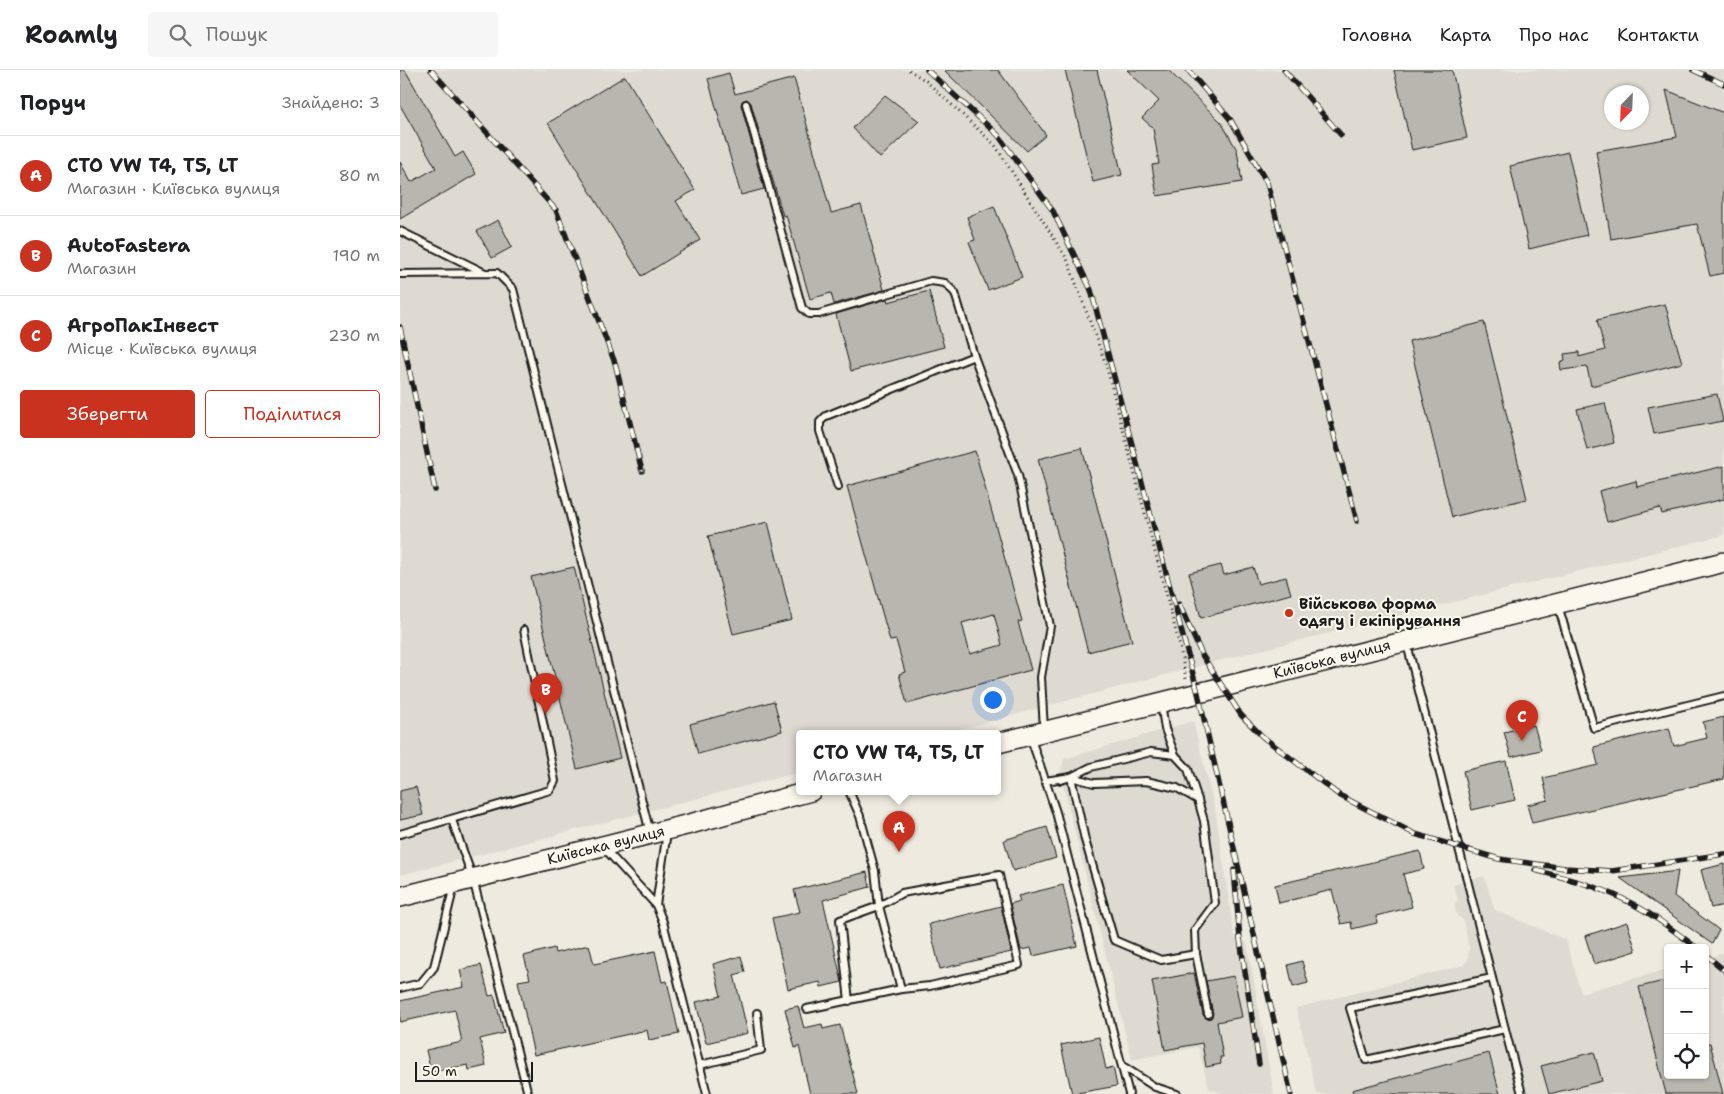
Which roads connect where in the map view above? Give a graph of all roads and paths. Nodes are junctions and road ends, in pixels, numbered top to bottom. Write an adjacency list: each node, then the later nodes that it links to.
1 (908, 70): 12 (path)
2 (746, 104): 6 (lane)
3 (400, 230): 4 (lane)
4 (486, 273): 5 (lane); 24 (lane)
5 (400, 274)
6 (974, 356): 7 (lane); 15 (lane)
7 (838, 487)
8 (1724, 562): 9 (main road, Київська вулиця)
9 (1558, 604): 11 (main road, Київська вулиця); 13 (lane)
10 (524, 630): 23 (lane)
11 (1406, 640): 12 (main road, Київська вулиця); 33 (lane)
12 (1189, 695): 14 (main road, Київська вулиця)
13 (1724, 696)
14 (1161, 703): 15 (main road, Київська вулиця); 17 (lane)
15 (1037, 733): 16 (main road, Київська вулиця); 19 (lane)
16 (1001, 742)
17 (1175, 755): 18 (lane); 22 (lane)
18 (1071, 778): 19 (lane); 22 (lane); 32 (lane)
19 (1045, 781): 42 (lane)
20 (796, 795): 24 (main road, Київська вулиця)
21 (851, 795): 31 (lane)
22 (1198, 800): 32 (lane)
23 (452, 820): 25 (lane); 27 (lane)
24 (659, 832): 26 (main road, Київська вулиця); 30 (lane)
25 (400, 834)
26 (602, 846): 27 (main road, Київська вулиця); 30 (lane)
27 (473, 879): 28 (main road, Київська вулиця); 43 (lane)
28 (455, 884): 29 (main road, Київська вулиця); 34 (lane)
29 (400, 897)
30 (656, 905): 41 (lane)
31 (879, 906): 35 (lane); 35 (lane); 36 (lane)
32 (1196, 954): 39 (lane)
33 (1492, 978): 40 (lane); 40 (lane)
34 (400, 988)
35 (902, 989): 36 (lane)
36 (849, 1001): 37 (lane)
37 (807, 1009)
38 (758, 1013): 41 (lane)
39 (1208, 1014)
40 (1505, 1029): 47 (lane)
41 (700, 1065): 44 (lane)
42 (1124, 1067): 45 (lane); 46 (lane)
43 (528, 1094)
44 (707, 1094)
45 (1129, 1094)
46 (1177, 1094)
47 (1522, 1094)

